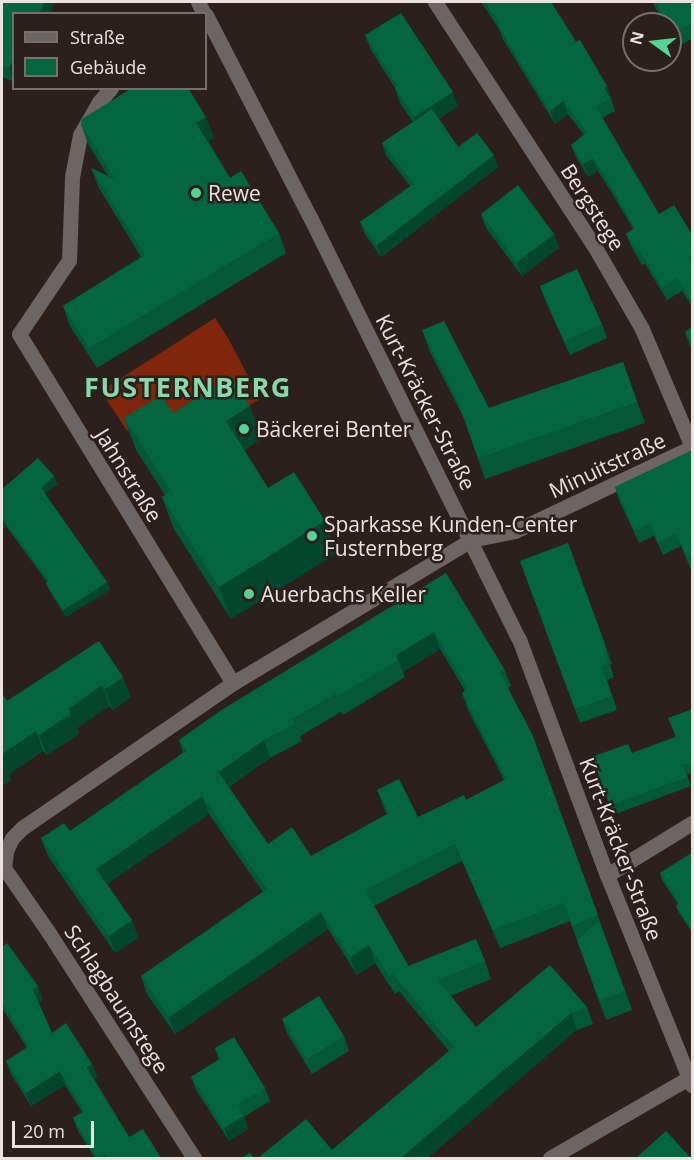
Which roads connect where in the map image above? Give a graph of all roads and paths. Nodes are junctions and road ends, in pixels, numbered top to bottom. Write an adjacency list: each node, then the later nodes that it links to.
1 (435, 2): 4 (street, Bergstege)
2 (207, 20): 5 (street, Kurt-Kräcker-Straße)
3 (109, 90): 6 (street, Jahnstraße)
4 (692, 447): 5 (street, Minuitstraße)
5 (471, 540): 6 (street); 9 (street, Kurt-Kräcker-Straße)
6 (233, 683): 8 (street)
7 (693, 823): 9 (street)
8 (3, 866): 11 (street, Schlagbaumstege)
9 (607, 875): 10 (street, Kurt-Kräcker-Straße)
10 (691, 1080): 12 (street)
11 (194, 1158)
12 (550, 1158)

